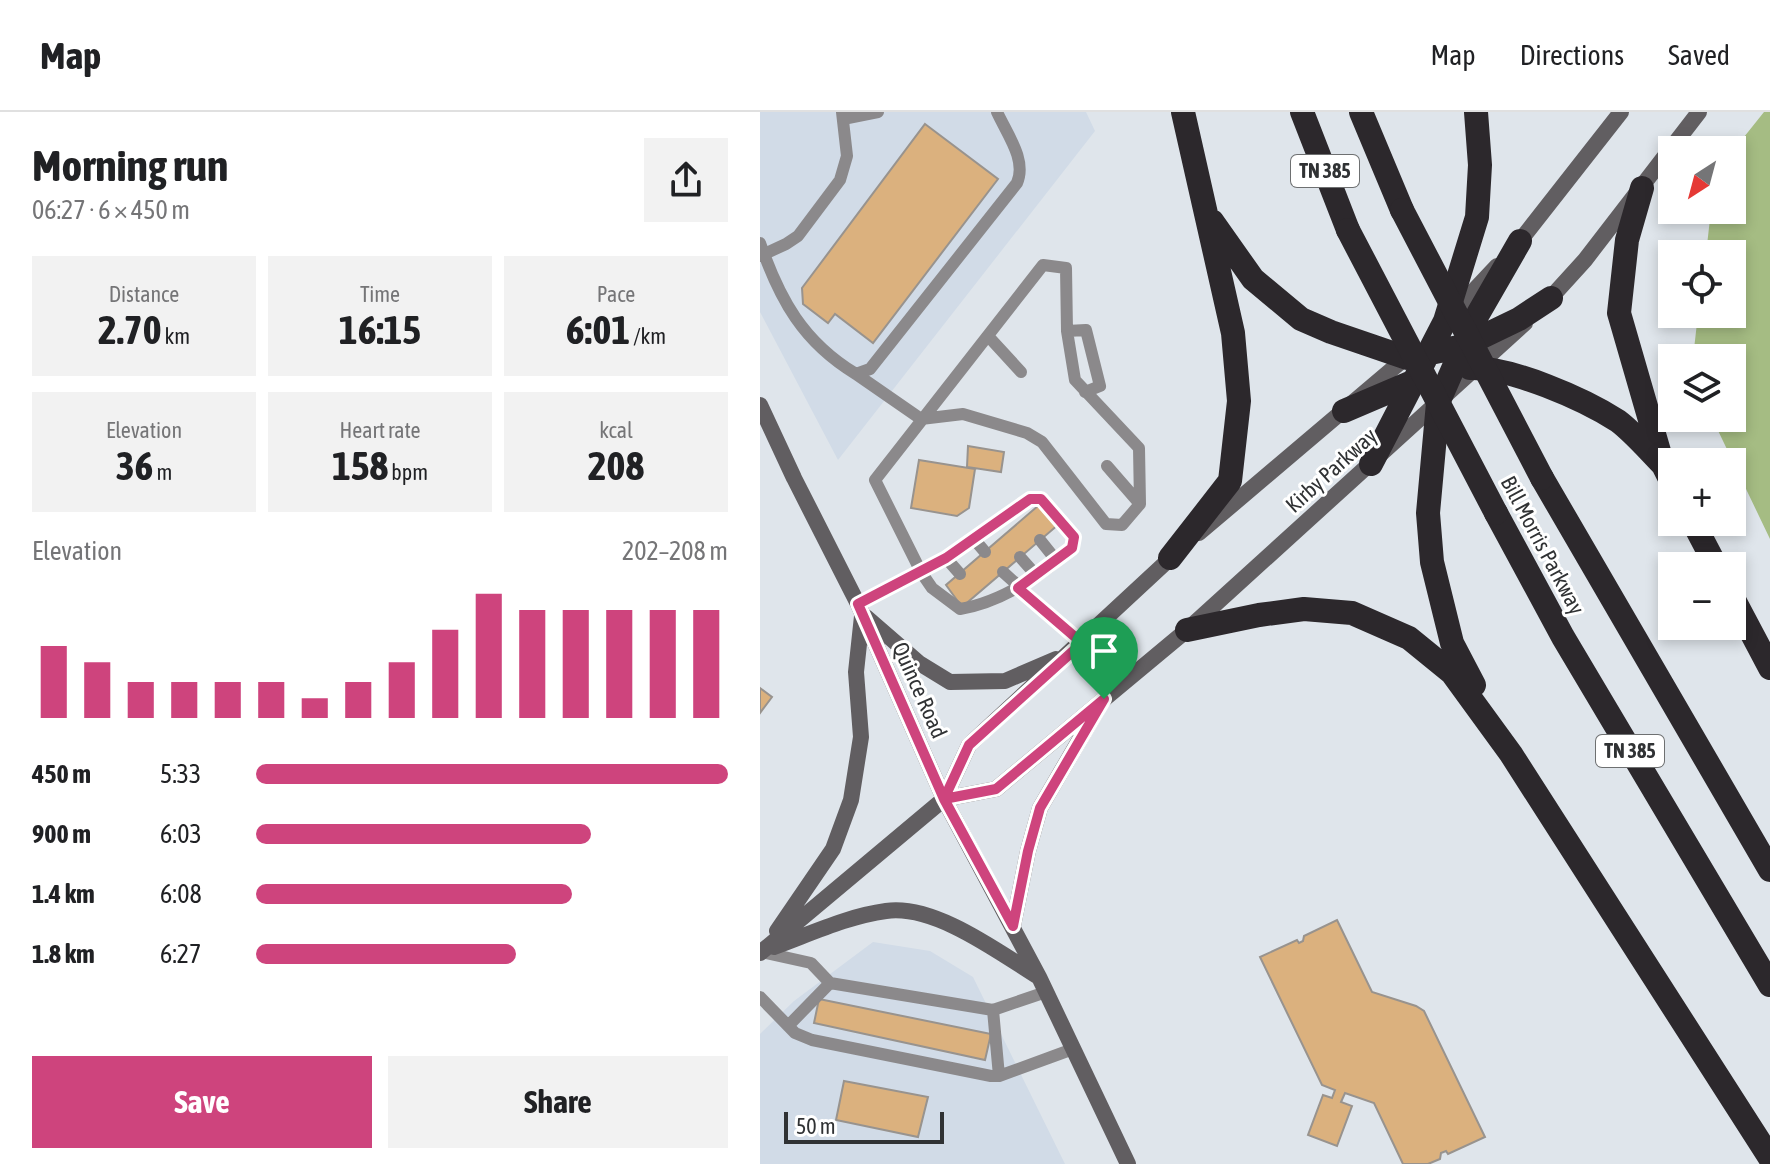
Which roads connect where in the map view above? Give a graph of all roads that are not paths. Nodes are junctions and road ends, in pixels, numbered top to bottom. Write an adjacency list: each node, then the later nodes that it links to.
1 (878, 112): 9 (lane)
2 (997, 112): 21 (lane)
3 (1183, 112): 11 (highway)
4 (1302, 112): 59 (highway, Bill Morris Parkway / TN 385, bridge)
5 (1361, 112): 54 (highway, Bill Morris Parkway / TN 385, bridge)
6 (1476, 112): 15 (highway)
7 (1621, 112): 12 (main road)
8 (1699, 112): 10 (main road)
9 (842, 115): 13 (lane)
10 (1642, 188): 14 (main road); 27 (highway)
11 (1206, 212): 19 (highway); 39 (highway)
12 (1520, 241): 15 (main road); 18 (highway)
13 (761, 251): 21 (lane)
14 (1551, 298): 18 (highway)
15 (1445, 321): 19 (highway)
16 (1067, 331): 17 (lane); 22 (lane); 22 (lane)
17 (988, 336): 20 (lane); 26 (lane)
18 (1464, 360): 19 (highway); 23 (highway); 29 (highway)
19 (1416, 365): 25 (highway); 28 (highway)
20 (1021, 372)
21 (856, 374): 26 (lane)
22 (1085, 392): 31 (lane)
23 (1438, 403): 28 (main road, Kirby Parkway); 52 (highway)
24 (760, 405): 46 (main road, Quince Road)
25 (1344, 411): 39 (main road, Kirby Parkway)
26 (921, 419): 31 (lane); 41 (lane)
27 (1659, 448)
28 (1371, 464): 48 (main road, Kirby Parkway)
29 (1658, 464)
30 (1107, 466): 31 (lane)
31 (1140, 504)
32 (992, 527): 33 (lane); 34 (lane); 40 (lane)
33 (1001, 538)
34 (974, 539): 36 (lane); 38 (lane)
35 (1040, 540): 40 (lane)
36 (985, 552)
37 (1020, 557): 44 (lane)
38 (946, 558): 41 (lane); 43 (lane)
39 (1170, 558): 49 (main road, Kirby Parkway)
40 (1056, 560): 44 (lane)
41 (921, 572): 45 (lane); 46 (lane)
42 (1003, 572): 45 (lane)
43 (960, 574)
44 (1036, 575): 45 (lane)
45 (1018, 588): 49 (lane)
46 (860, 608): 49 (main road); 53 (main road, Quince Road); 56 (main road)
47 (1746, 623): 50 (highway)
48 (1187, 630): 51 (main road, Kirby Parkway); 52 (highway)
49 (1075, 648): 53 (main road, Kirby Parkway)
50 (1770, 668)
51 (1104, 699): 53 (main road, Kirby Parkway); 55 (main road)
52 (1511, 754): 65 (highway)
53 (944, 799): 55 (main road, Quince Road); 56 (main road, Kirby Parkway)
54 (1770, 870)
55 (1013, 926): 58 (main road, Quince Road)
56 (761, 952): 57 (lane); 58 (main road)
57 (830, 983): 61 (lane); 62 (lane)
58 (1043, 985): 61 (lane); 63 (main road, Quince Road)
59 (1770, 985)
60 (760, 997): 62 (lane)
61 (993, 1010): 64 (lane)
62 (788, 1026): 64 (lane)
63 (1073, 1049): 64 (lane); 66 (main road, Quince Road)
64 (999, 1076)
65 (1770, 1158)
66 (1128, 1164)

